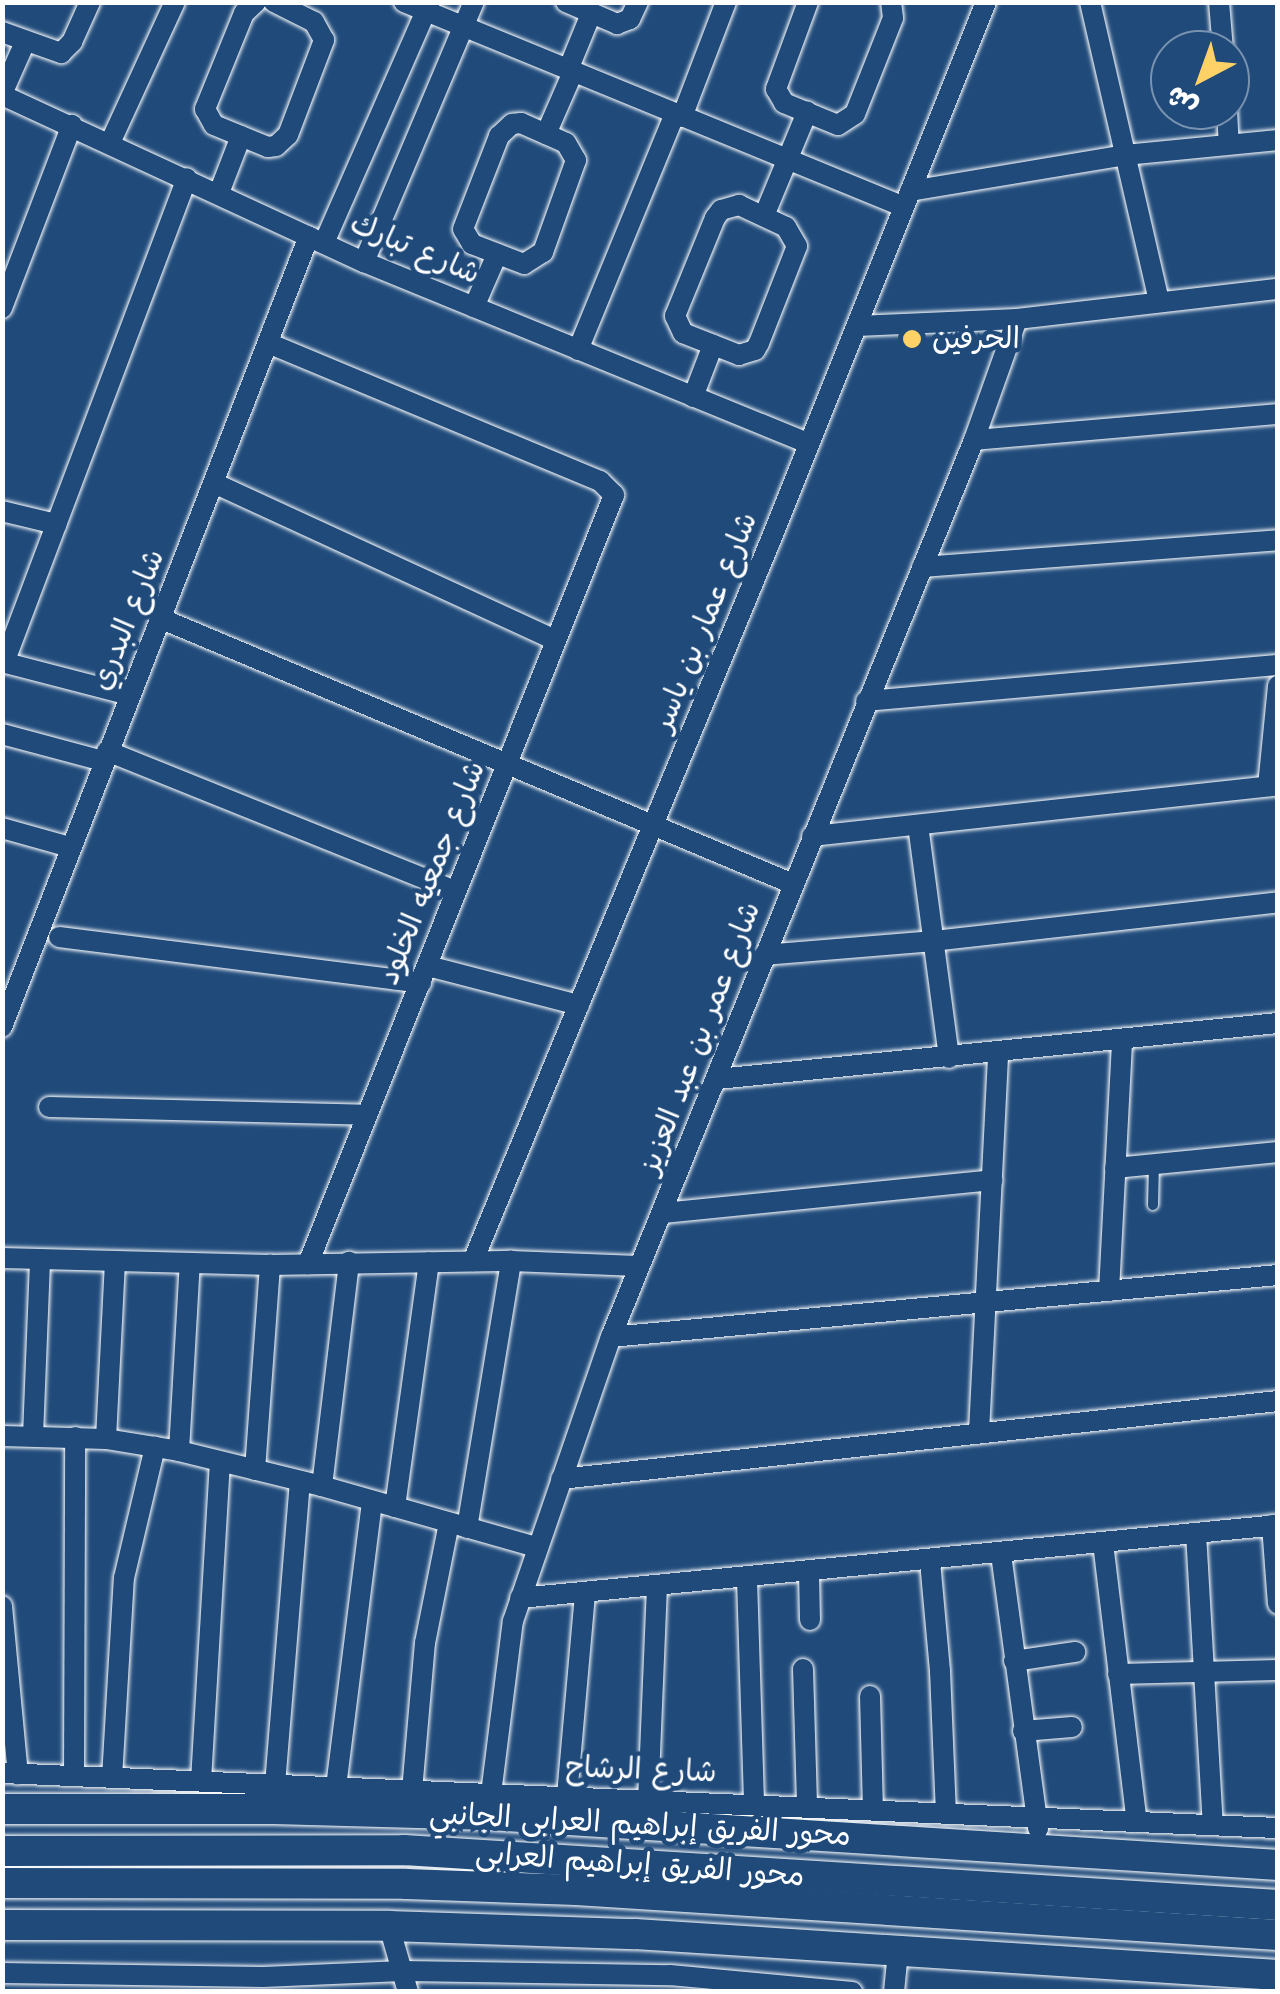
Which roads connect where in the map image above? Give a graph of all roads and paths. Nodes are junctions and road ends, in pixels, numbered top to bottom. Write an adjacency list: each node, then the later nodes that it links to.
1 (90, 2): 21 (street)
2 (175, 2): 31 (street)
3 (256, 2): 29 (street)
4 (274, 2): 16 (street)
5 (404, 2): 15 (street)
6 (474, 2): 18 (street)
7 (566, 2): 17 (street)
8 (638, 2): 17 (street)
9 (726, 2): 25 (street)
10 (808, 2): 24 (street)
11 (892, 2): 24 (street)
12 (986, 2): 37 (street, شارع عمار بن ياسر)
13 (1090, 2): 33 (street)
14 (1219, 2): 19 (street)
15 (428, 7): 18 (street); 39 (street, شارع البدري)
16 (297, 8): 29 (street)
17 (591, 14): 22 (street)
18 (464, 28): 22 (street); 41 (street)
19 (1221, 30)
20 (2, 32): 21 (street)
21 (24, 42): 23 (street)
22 (570, 71): 25 (street); 28 (street)
23 (2, 95): 26 (street, شارع تبارك)
24 (807, 112): 34 (street)
25 (679, 115): 34 (street); 50 (street)
26 (72, 125): 31 (street, شارع تبارك); 44 (street)
27 (1228, 130): 32 (street)
28 (546, 134): 40 (street); 40 (street)
29 (242, 136): 36 (street)
30 (1278, 140): 32 (street)
31 (110, 143): 35 (street, شارع تبارك)
32 (1229, 143): 33 (street)
33 (1126, 155): 37 (street); 43 (street)
34 (788, 159): 37 (street); 38 (street)
35 (186, 178): 36 (street, شارع تبارك); 57 (street)
36 (219, 193): 39 (street, شارع تبارك)
37 (907, 199): 47 (street, شارع عمار بن ياسر)
38 (764, 216): 49 (street); 49 (street)
39 (316, 240): 41 (street, شارع تبارك); 48 (street, شارع البدري)
40 (497, 254): 45 (street)
41 (364, 262): 45 (street, شارع تبارك)
42 (1278, 289): 43 (street)
43 (1159, 300): 46 (street)
44 (2, 308)
45 (474, 308): 50 (street, شارع تبارك)
46 (1017, 319): 47 (street); 53 (street, شارع عمر بن عبد العزيز)
47 (856, 326): 54 (street, شارع عمار بن ياسر)
48 (268, 343): 55 (street, شارع البدري); 61 (street, شارع جمعيه الخلود)
49 (713, 345): 51 (street)
50 (578, 350): 51 (street, شارع تبارك)
51 (693, 397): 54 (street, شارع تبارك)
52 (1278, 414): 53 (street)
53 (974, 440): 59 (street, شارع عمر بن عبد العزيز)
54 (809, 444): 71 (street, شارع عمار بن ياسر)
55 (214, 483): 60 (street, شارع البدري); 61 (street)
56 (2, 511): 57 (street)
57 (56, 524): 62 (street)
58 (1278, 540): 59 (street)
59 (922, 567): 66 (street, شارع عمر بن عبد العزيز)
60 (162, 619): 65 (street, شارع البدري); 69 (street)
61 (556, 640): 69 (street, شارع جمعيه الخلود)
62 (3, 662): 65 (street)
63 (1278, 665): 66 (street)
64 (1278, 685): 70 (street)
65 (130, 695): 68 (street, شارع البدري)
66 (866, 701): 74 (street, شارع عمر بن عبد العزيز)
67 (2, 734): 68 (street)
68 (105, 756): 75 (street, شارع البدري); 77 (street)
69 (506, 766): 71 (street); 77 (street, شارع جمعيه الخلود)
70 (1273, 786): 72 (street)
71 (653, 824): 76 (street); 83 (street, شارع عمار بن ياسر)
72 (918, 825): 74 (street); 80 (street)
73 (2, 828): 75 (street)
74 (812, 836): 76 (street, شارع عمر بن عبد العزيز)
75 (70, 848): 85 (street, شارع البدري)
76 (792, 884): 81 (street, شارع عمر بن عبد العزيز)
77 (456, 892): 82 (street, شارع جمعيه الخلود)
78 (1278, 902): 80 (street)
79 (59, 937): 82 (street)
80 (933, 941): 81 (street); 88 (street)
81 (764, 955): 89 (street, شارع عمر بن عبد العزيز)
82 (424, 974): 83 (street); 91 (street, شارع جمعيه الخلود)
83 (579, 1005): 104 (street, شارع عمار بن ياسر)
84 (1278, 1023): 86 (street)
85 (2, 1027)
86 (1122, 1039): 87 (street); 94 (street)
87 (998, 1052): 88 (street); 95 (street)
88 (949, 1058): 89 (street)
89 (718, 1079): 97 (street, شارع عمر بن عبد العزيز)
90 (48, 1107): 91 (street)
91 (367, 1115): 106 (street, شارع جمعيه الخلود)
92 (1278, 1152): 93 (street)
93 (1154, 1164): 94 (street); 96 (lane)
94 (1115, 1168): 110 (street)
95 (992, 1180): 97 (street); 111 (street)
96 (1153, 1206)
97 (663, 1213): 108 (street, شارع عمر بن عبد العزيز)
98 (2, 1258): 99 (street)
99 (40, 1259): 101 (street); 116 (street)
100 (511, 1261): 104 (street); 108 (street); 128 (street)
101 (115, 1262): 105 (street); 118 (street)
102 (349, 1262): 103 (street); 106 (street); 125 (street)
103 (429, 1262): 104 (street); 127 (street)
104 (473, 1262)
105 (190, 1264): 107 (street); 120 (street)
106 (308, 1264): 107 (street)
107 (270, 1265): 122 (street)
108 (638, 1266): 112 (street, شارع عمر بن عبد العزيز)
109 (1278, 1275): 110 (street)
110 (1109, 1290): 111 (street)
111 (986, 1303): 112 (street); 114 (street)
112 (611, 1337): 123 (street, شارع عمر بن عبد العزيز)
113 (1278, 1401): 114 (street)
114 (979, 1432): 123 (street)
115 (2, 1436): 116 (street)
116 (33, 1436): 117 (street)
117 (75, 1437): 118 (street); 153 (street)
118 (106, 1439): 119 (street)
119 (155, 1446): 120 (street); 154 (street)
120 (178, 1452): 121 (street)
121 (220, 1462): 122 (street); 155 (street)
122 (255, 1470): 124 (street)
123 (561, 1479): 132 (street, شارع عمر بن عبد العزيز)
124 (300, 1481): 125 (street); 159 (street)
125 (322, 1486): 126 (street)
126 (372, 1502): 127 (street); 156 (street)
127 (394, 1508): 128 (street)
128 (458, 1525): 132 (street); 157 (street)
129 (1275, 1525): 130 (street); 140 (street)
130 (1196, 1533): 131 (street); 147 (street)
131 (1104, 1543): 133 (street); 148 (street)
132 (536, 1547): 139 (street, شارع عمر بن عبد العزيز)
133 (1001, 1554): 134 (street); 144 (street)
134 (930, 1561): 135 (street); 166 (street)
135 (809, 1573): 136 (street); 142 (street)
136 (747, 1579): 137 (street); 161 (street)
137 (658, 1588): 138 (street); 160 (street)
138 (584, 1594): 139 (street); 162 (street)
139 (520, 1598): 158 (street, شارع عمر بن عبد العزيز)
140 (1278, 1604)
141 (2, 1606): 152 (street)
142 (810, 1620)
143 (1075, 1652): 144 (street)
144 (1014, 1661): 151 (street)
145 (803, 1669): 163 (street)
146 (1278, 1670): 147 (street)
147 (1204, 1672): 148 (street); 169 (street)
148 (1118, 1674): 168 (street)
149 (870, 1696): 165 (street)
150 (1072, 1727): 151 (street)
151 (1023, 1731): 167 (street)
152 (10, 1774): 153 (street, شارع الرشاح)
153 (74, 1776): 154 (street, شارع الرشاح)
154 (112, 1778): 155 (street, شارع الرشاح)
155 (201, 1782): 159 (street, شارع الرشاح)
156 (336, 1787): 157 (street, شارع الرشاح); 159 (street, شارع الرشاح)
157 (412, 1791): 158 (street, شارع الرشاح)
158 (491, 1794): 162 (street, شارع الرشاح)
159 (274, 1797): 162 (main road, محور الفريق إبراهيم العرابى الجانبي); 164 (main road, محور الفريق إبراهيم العرابى الجانبي)
160 (648, 1800): 161 (street, شارع الرشاح); 162 (street, شارع الرشاح)
161 (754, 1806): 163 (street, شارع الرشاح)
162 (566, 1808): 172 (main road, محور الفريق إبراهيم العرابى الجانبي)
163 (807, 1808): 165 (street, شارع الرشاح)
164 (2, 1809)
165 (873, 1810): 166 (street, شارع الرشاح)
166 (946, 1814): 167 (street, شارع الرشاح)
167 (1036, 1818): 168 (street, شارع الرشاح); 172 (street)
168 (1137, 1822): 169 (street, شارع الرشاح)
169 (1213, 1825): 170 (street, شارع الرشاح)
170 (1278, 1828)
171 (2, 1850): 176 (main road, محور الفريق إبراهيم العرابى)
172 (1042, 1851): 173 (main road, محور الفريق إبراهيم العرابى الجانبي)
173 (1278, 1865)
174 (2, 1883): 175 (main road, محور الفريق إبراهيم العرابى)
175 (482, 1886): 179 (main road); 180 (main road, محور الفريق إبراهيم العرابى)
176 (1278, 1905)
177 (2, 1925): 178 (main road)
178 (390, 1926): 179 (main road); 184 (street)
179 (635, 1934): 181 (main road)
180 (1278, 1935)
181 (898, 1951): 183 (main road); 189 (street)
182 (2, 1973): 185 (street)
183 (1278, 1975)
184 (406, 1981): 186 (street); 187 (street)
185 (85, 1982): 187 (street)
186 (672, 1983): 188 (street)
187 (265, 1984)
188 (852, 1992)
189 (894, 1992)

